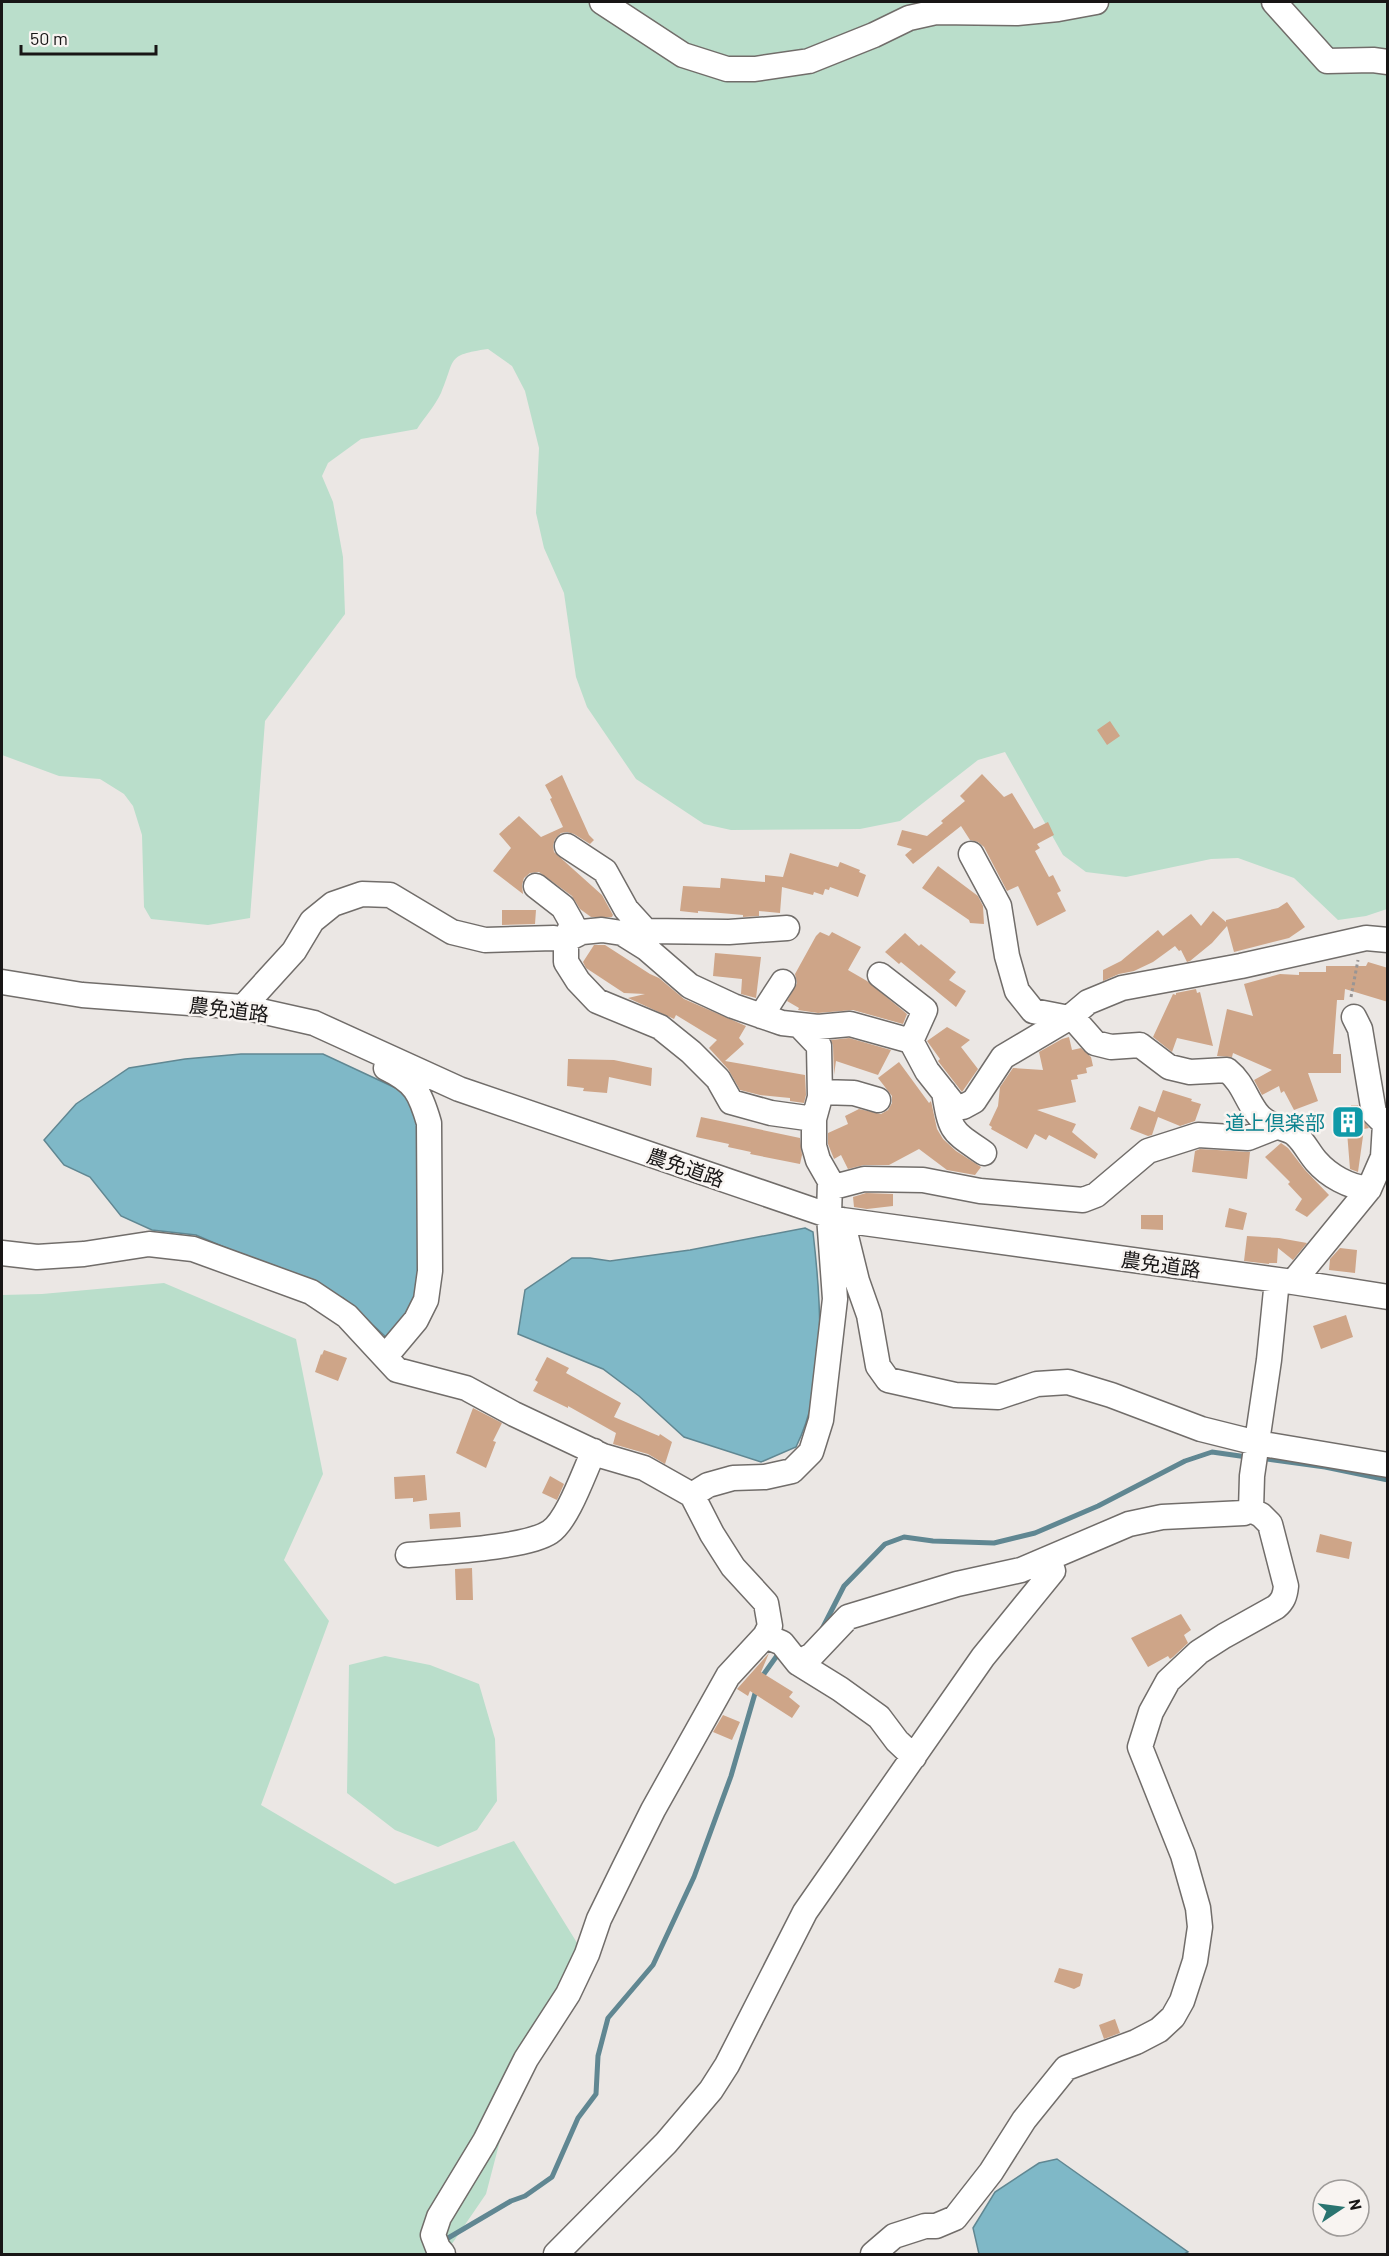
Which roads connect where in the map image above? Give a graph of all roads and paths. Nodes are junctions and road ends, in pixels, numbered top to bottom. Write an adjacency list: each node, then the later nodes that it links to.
1 (602, 2): 2 (street)
2 (1096, 2)
3 (1274, 2): 4 (street)
4 (1388, 62)
5 (567, 846): 9 (street)
6 (971, 854): 18 (street)
7 (537, 886): 10 (street)
8 (787, 928): 9 (street)
9 (646, 939): 10 (street); 16 (street)
10 (566, 940): 15 (street); 25 (street)
11 (1387, 940): 17 (path); 18 (street)
12 (880, 975): 21 (street)
13 (2, 982): 15 (street, 農免道路)
14 (783, 982): 16 (street)
15 (243, 1007): 19 (street, 農免道路)
16 (761, 1016): 20 (street)
17 (1354, 1017): 26 (street)
18 (1069, 1018): 23 (street); 27 (street)
19 (314, 1023): 31 (street, 農免道路); 35 (street)
20 (799, 1025): 21 (street); 22 (street)
21 (911, 1041): 23 (street)
22 (820, 1092): 24 (street); 25 (street)
23 (944, 1092): 28 (street)
24 (878, 1100)
25 (814, 1119): 29 (street)
26 (1386, 1123): 30 (street)
27 (1276, 1127): 29 (street); 30 (street)
28 (984, 1153)
29 (830, 1188): 31 (street)
30 (1368, 1189): 33 (street)
31 (836, 1218): 33 (street, 農免道路); 37 (street); 39 (street)
32 (2, 1253): 35 (street)
33 (1285, 1281): 34 (street, 農免道路); 37 (street)
34 (1388, 1297)
35 (385, 1357): 36 (street)
36 (594, 1451): 39 (street); 41 (street)
37 (1255, 1453): 38 (street); 40 (street)
38 (1388, 1465)
39 (692, 1495): 43 (street)
40 (1251, 1510): 42 (street); 48 (street)
41 (408, 1555)
42 (1049, 1559): 44 (street); 45 (street)
43 (765, 1636): 44 (street); 46 (street)
44 (798, 1663): 45 (street)
45 (914, 1758): 47 (street)
46 (444, 2254)
47 (556, 2254)
48 (873, 2254)

